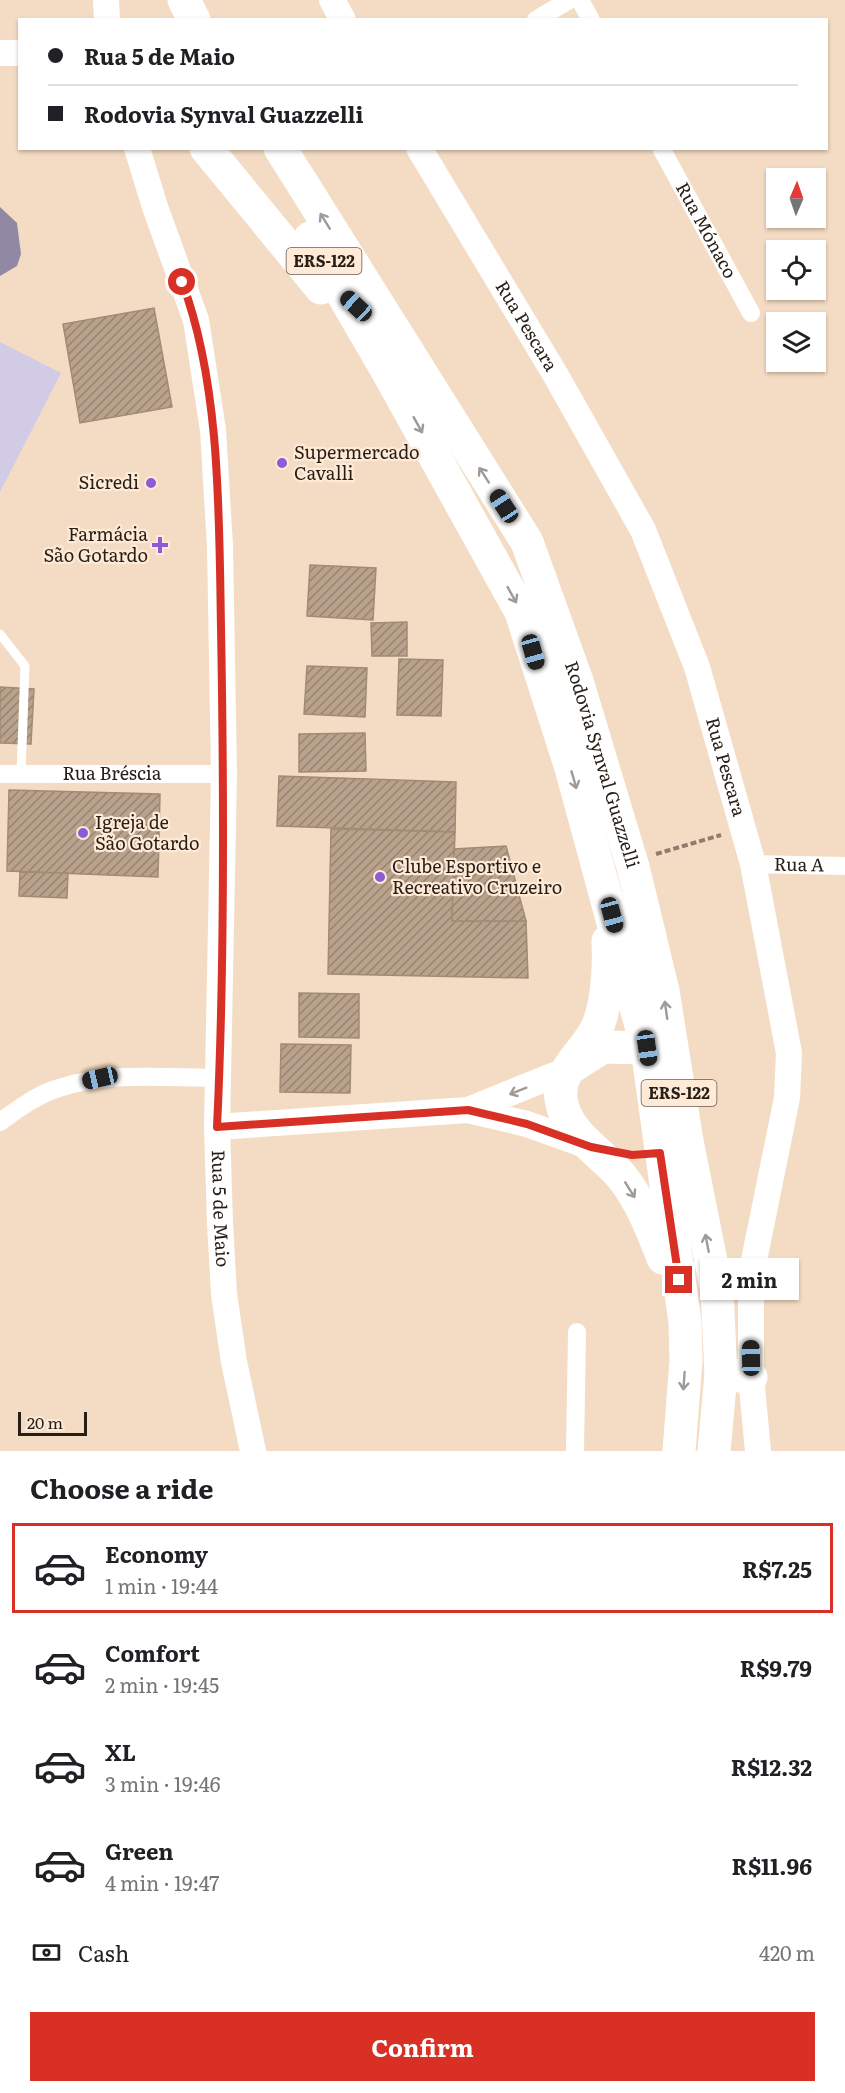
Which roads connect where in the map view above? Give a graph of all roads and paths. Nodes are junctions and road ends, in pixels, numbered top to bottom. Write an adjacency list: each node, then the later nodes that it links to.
1 (106, 0): 7 (street)
2 (184, 0): 8 (highway)
3 (203, 0): 9 (highway)
4 (332, 0): 10 (street)
5 (569, 0): 11 (street)
6 (580, 0): 12 (street)
7 (107, 18)
8 (193, 18)
9 (211, 18)
10 (342, 18)
11 (539, 18)
12 (590, 18)
13 (0, 53): 14 (street)
14 (18, 53)
15 (138, 150): 28 (street, Rua 5 de Maio)
16 (208, 150): 21 (highway)
17 (259, 150): 22 (highway, Rodovia Synval Guazzelli / ERS-122)
18 (281, 150): 24 (highway, Rodovia Synval Guazzelli / ERS-122, one-way to 18)
19 (419, 150): 29 (street, Rua Pescara)
20 (662, 150): 23 (street, Rua Mónaco)
21 (285, 244): 22 (highway); 24 (highway)
22 (342, 292): 24 (highway, Rodovia Synval Guazzelli / ERS-122)
23 (751, 313)
24 (401, 366): 31 (highway, Rodovia Synval Guazzelli / ERS-122, one-way to 31); 32 (highway, Rodovia Synval Guazzelli / ERS-122, one-way to 24)
25 (0, 634): 27 (lane)
26 (0, 774): 27 (street, Rua Bréscia)
27 (21, 774): 28 (street, Rua Bréscia)
28 (224, 774): 34 (street, Rua 5 de Maio)
29 (753, 864): 30 (street, Rua A); 42 (street, Rua Pescara)
30 (845, 866)
31 (606, 893): 32 (highway, Rodovia Synval Guazzelli / ERS-122); 33 (highway)
32 (659, 1050): 33 (highway); 39 (highway, Rodovia Synval Guazzelli / ERS-122)
33 (567, 1070): 35 (street, one-way to 35); 38 (highway)
34 (219, 1078): 36 (street); 37 (street, Rua 5 de Maio)
35 (468, 1110): 37 (street); 38 (street)
36 (0, 1122)
37 (217, 1127): 43 (street, Rua 5 de Maio)
38 (591, 1147): 39 (highway); 40 (highway, one-way to 40)
39 (674, 1147): 40 (highway, Rodovia Synval Guazzelli / ERS-122); 42 (highway, Rodovia Synval Guazzelli / ERS-122, one-way to 39)
40 (686, 1322): 45 (highway, Rodovia Synval Guazzelli / ERS-122, one-way to 45)
41 (577, 1332): 44 (street)
42 (736, 1375): 46 (highway, Rodovia Synval Guazzelli / ERS-122); 47 (street, Rua Pescara)
43 (253, 1451)
44 (575, 1451)
45 (680, 1451)
46 (714, 1451)
47 (758, 1451)

